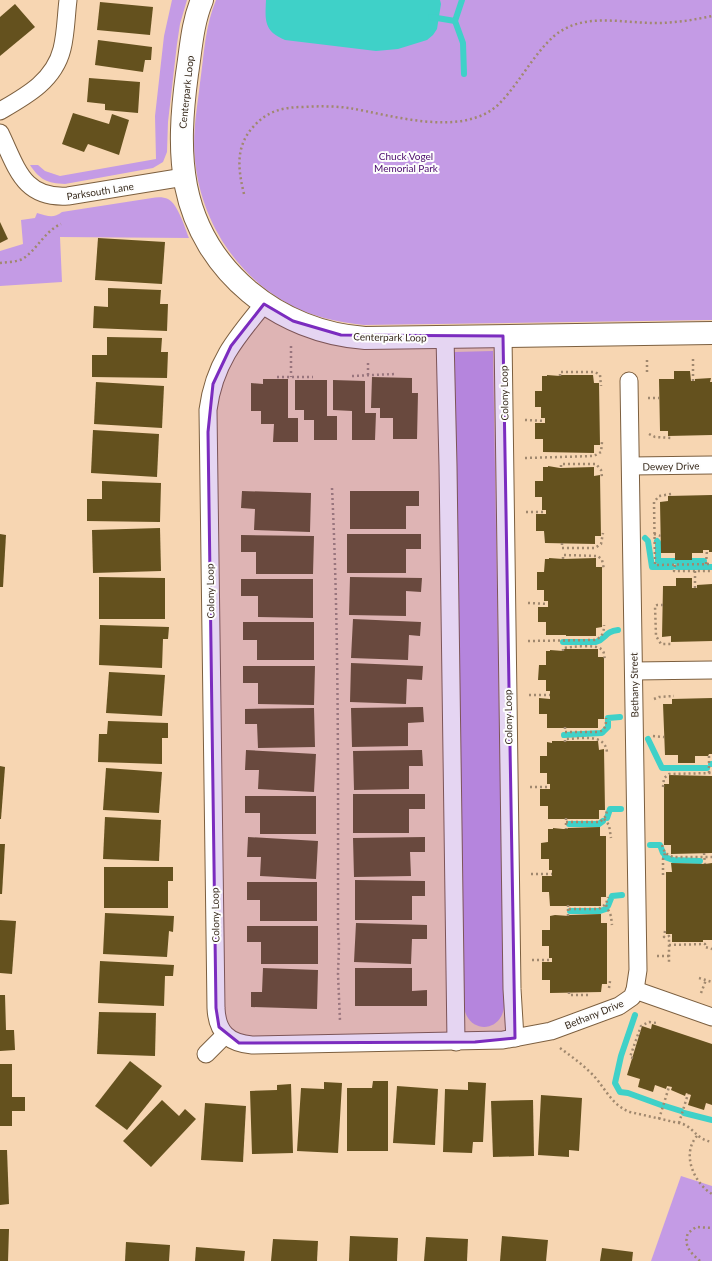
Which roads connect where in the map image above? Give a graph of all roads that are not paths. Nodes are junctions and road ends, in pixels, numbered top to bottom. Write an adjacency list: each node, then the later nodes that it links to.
1 (68, 0): 3 (street)
2 (202, 0): 5 (street, Centerpark Loop)
3 (0, 111)
4 (0, 133): 5 (street, Parksouth Lane)
5 (184, 177): 6 (street, Centerpark Loop)
6 (264, 304): 9 (street, Centerpark Loop); 17 (street, Colony Loop)
7 (712, 333): 8 (street, Centerpark Loop)
8 (503, 336): 9 (street, Centerpark Loop); 18 (street, Colony Loop)
9 (444, 337): 19 (street)
10 (629, 381): 12 (street, Bethany Street)
11 (712, 465): 12 (street, Dewey Drive)
12 (630, 466): 14 (street, Bethany Street)
13 (712, 670): 14 (street)
14 (634, 671): 15 (street, Bethany Street)
15 (635, 990): 16 (street); 18 (street, Bethany Drive)
16 (712, 1017)
17 (225, 1035): 19 (street); 20 (street)
18 (515, 1038): 19 (street)
19 (456, 1042)
20 (206, 1054)

